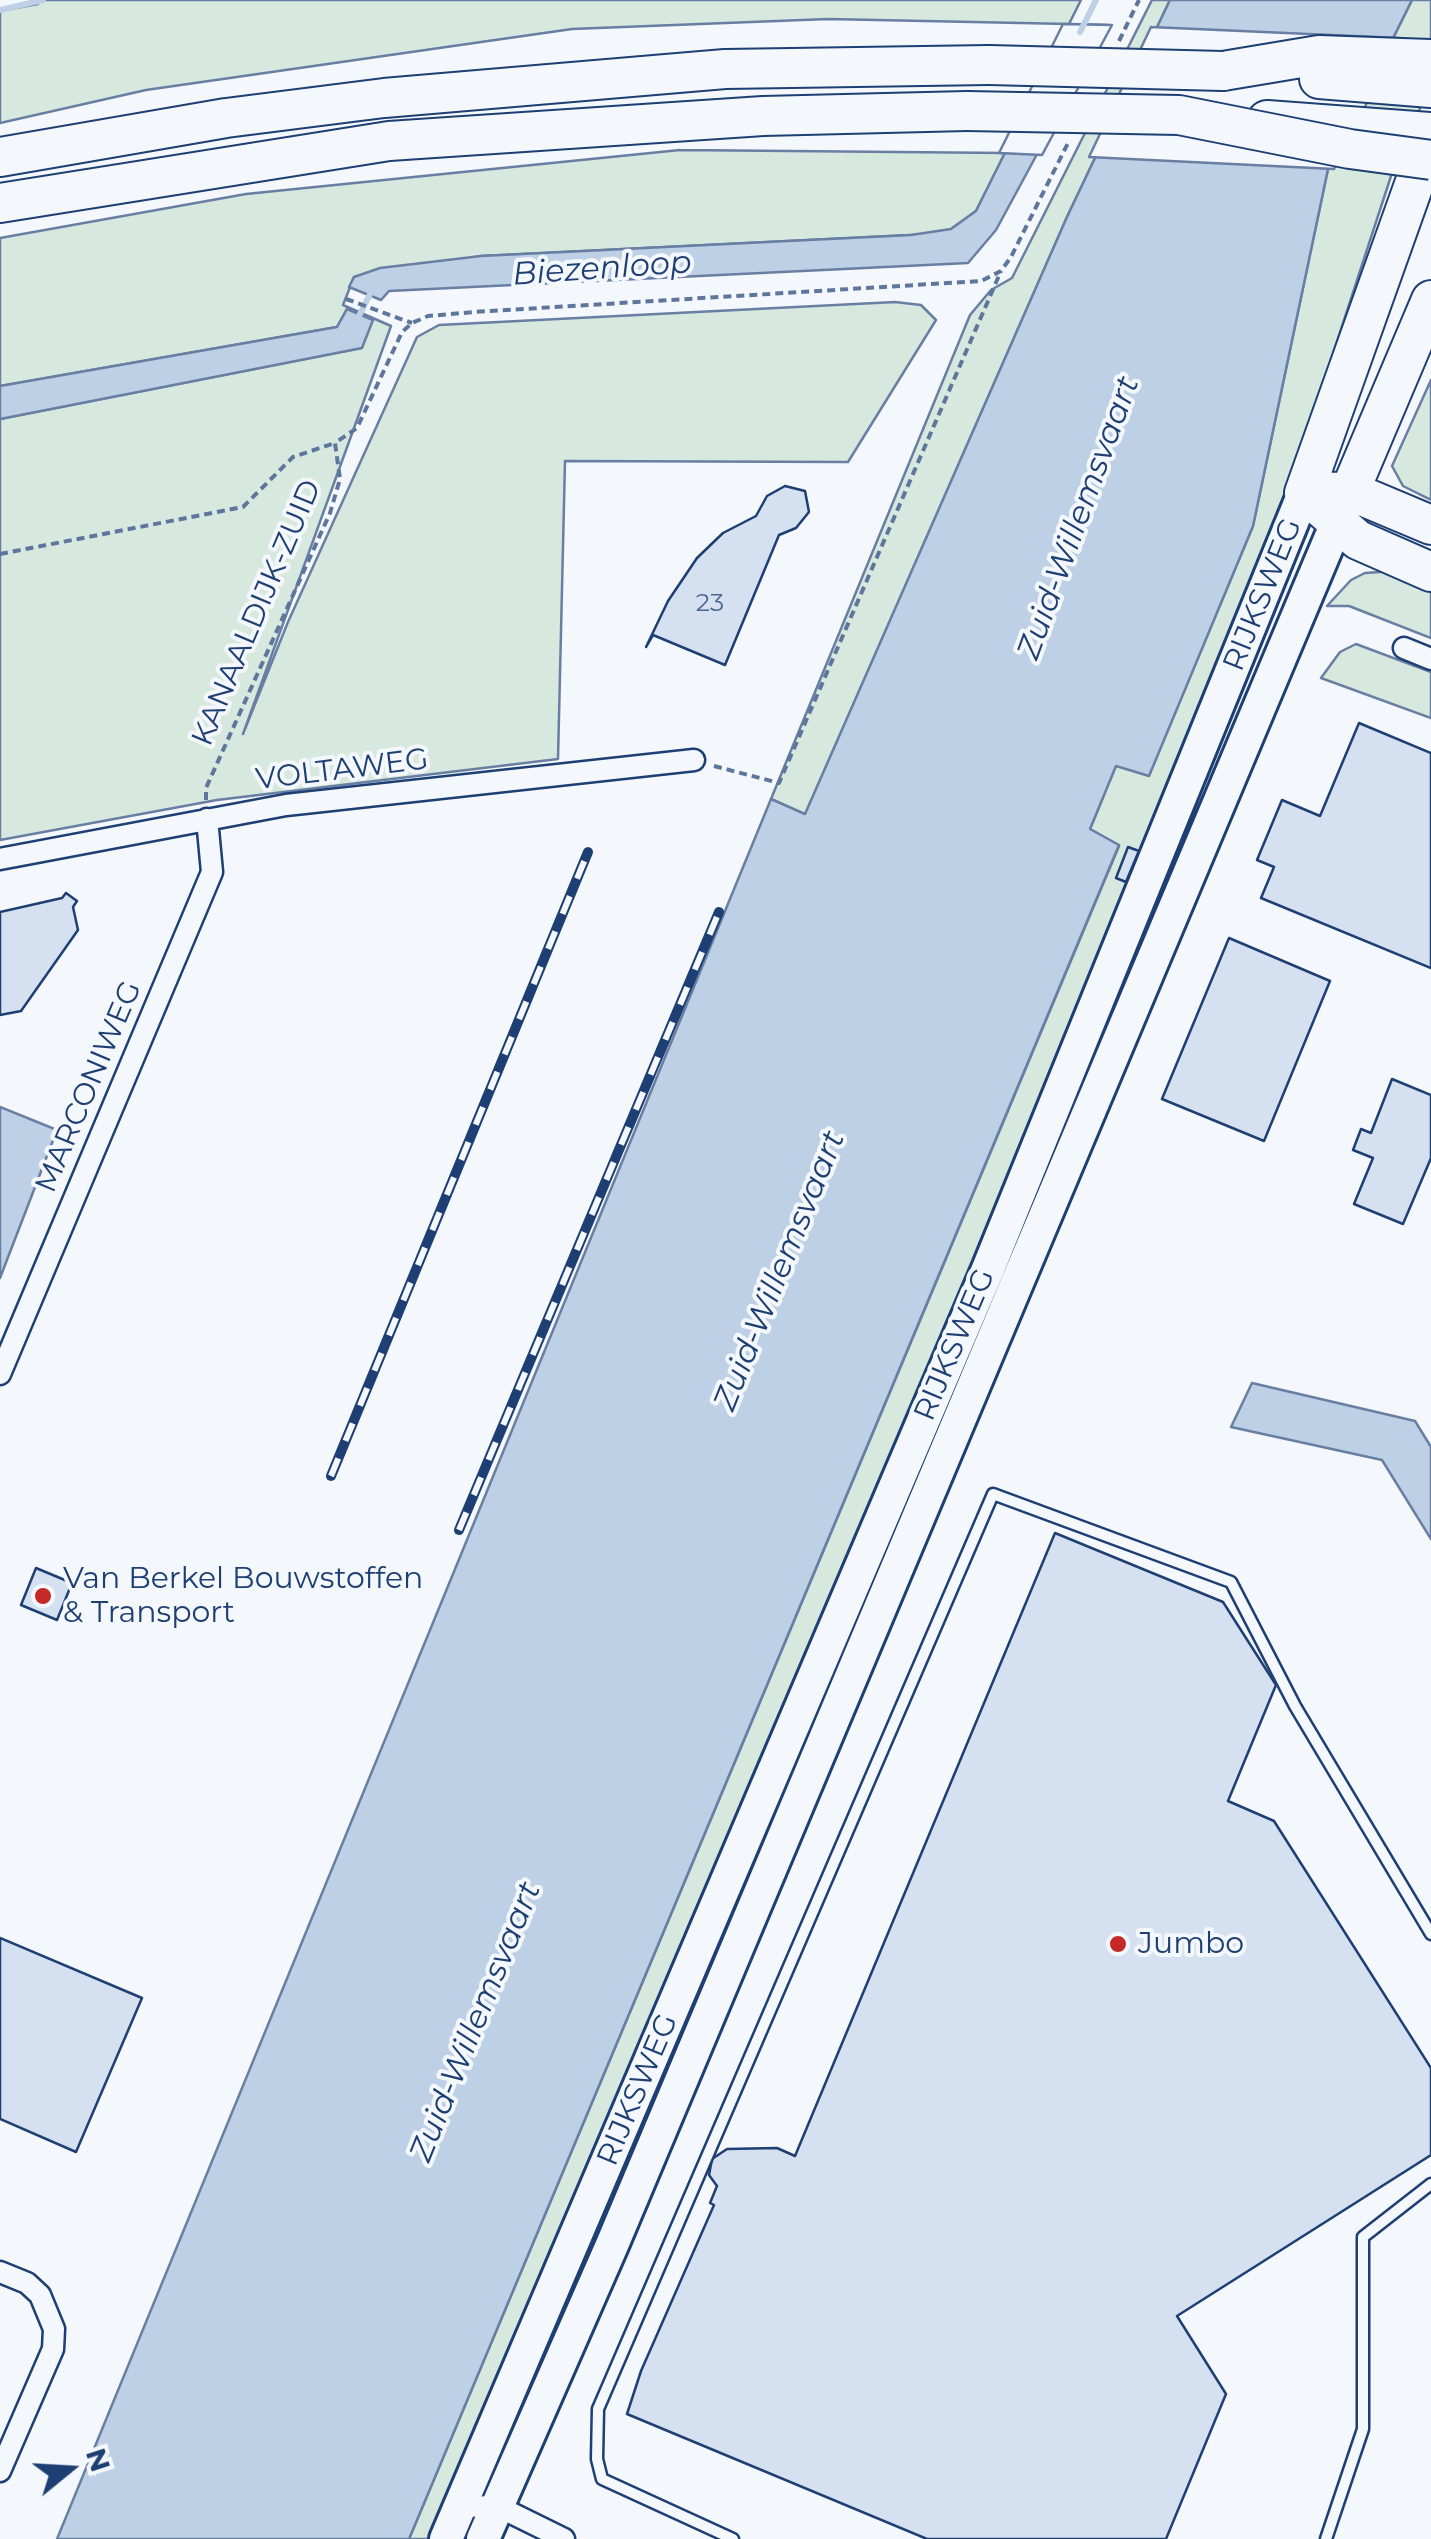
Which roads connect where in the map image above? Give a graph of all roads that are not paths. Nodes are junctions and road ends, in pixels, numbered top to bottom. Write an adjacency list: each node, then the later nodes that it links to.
1 (1431, 58): 2 (highway)
2 (1224, 71): 3 (highway); 6 (highway, bridge)
3 (1431, 88)
4 (1180, 114): 5 (highway, bridge); 7 (highway, bridge); 8 (highway, bridge)
5 (1431, 134): 10 (highway, RIJKSWEG)
6 (0, 157)
7 (1431, 160)
8 (0, 202)
9 (1431, 300): 11 (highway, RIJKSWEG)
10 (1304, 493): 11 (highway); 25 (main road, RIJKSWEG)
11 (1343, 508): 12 (highway); 13 (highway); 24 (main road, RIJKSWEG)
12 (1431, 525)
13 (1431, 572)
14 (1404, 648): 15 (street)
15 (1431, 659)
16 (694, 760): 17 (street, VOLTAWEG)
17 (207, 819): 18 (street, VOLTAWEG); 19 (street, MARCONIWEG)
18 (0, 860)
19 (0, 1374)
20 (1431, 1934): 29 (lane)
21 (1431, 2184): 30 (lane)
22 (0, 2272): 23 (street)
23 (0, 2471)
24 (498, 2506): 25 (street); 27 (main road, RIJKSWEG); 28 (street)
25 (459, 2507): 26 (main road, RIJKSWEG); 27 (street)
26 (446, 2539)
27 (482, 2539)
28 (564, 2539)
29 (733, 2539)
30 (1326, 2539)

